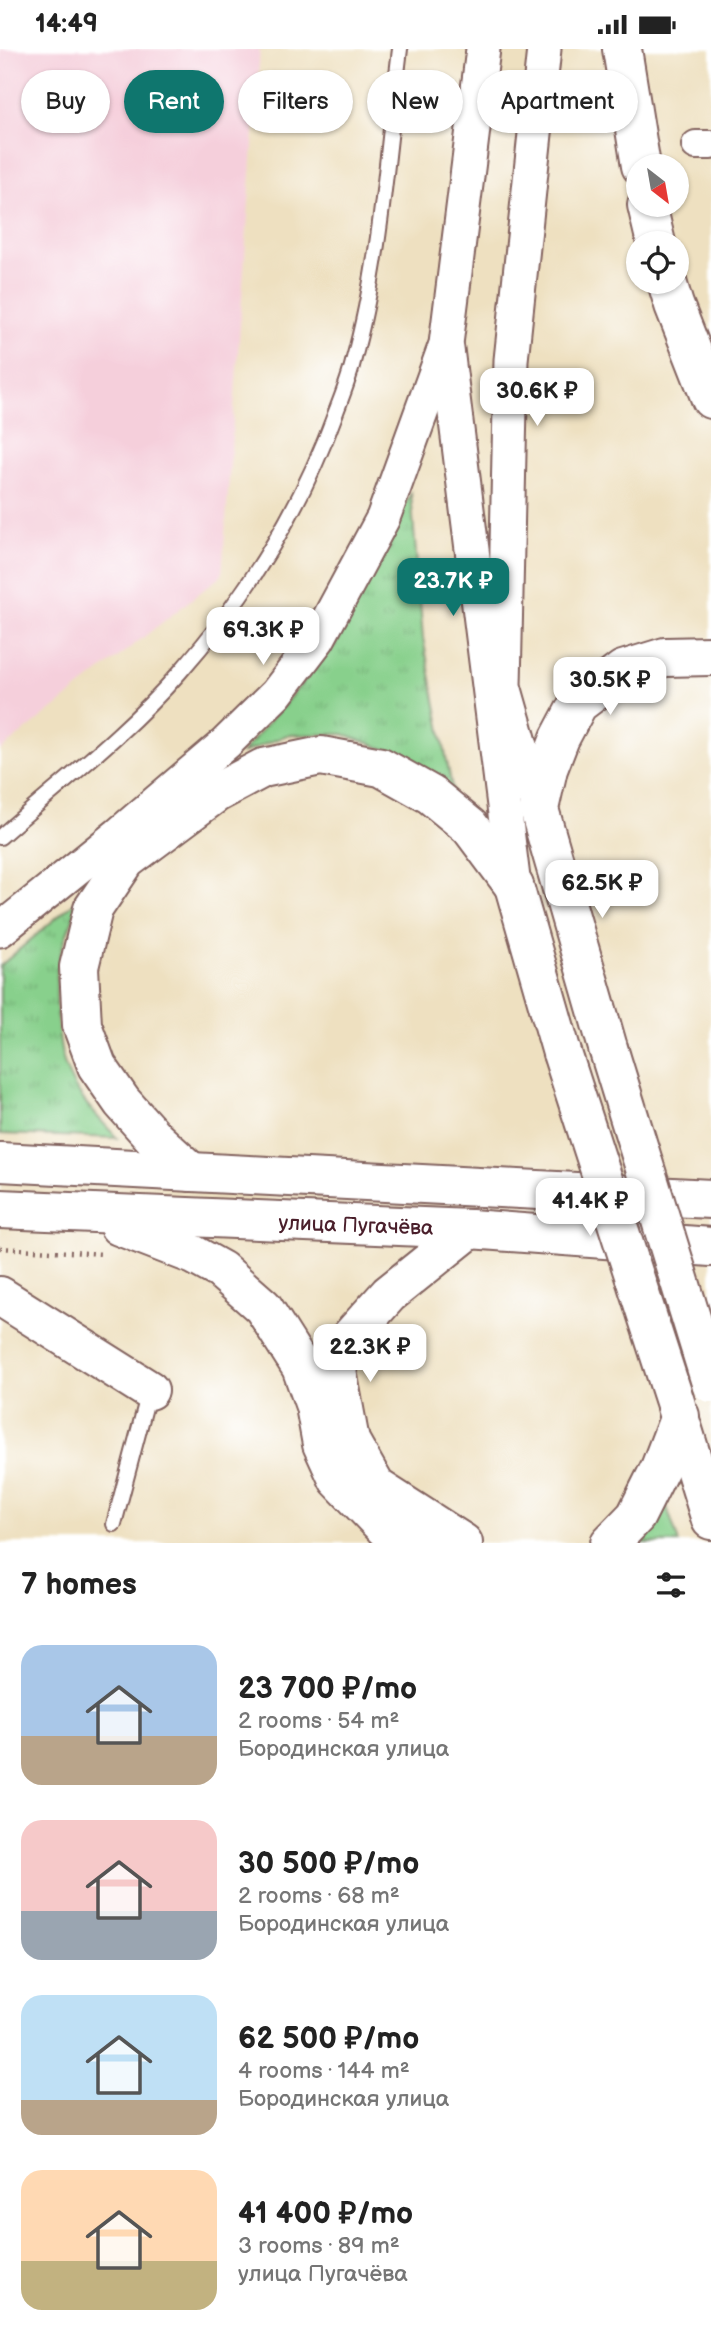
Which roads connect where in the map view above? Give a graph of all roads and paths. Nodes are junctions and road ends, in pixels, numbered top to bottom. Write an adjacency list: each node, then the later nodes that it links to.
1 (400, 49): 11 (lane)
2 (483, 49): 7 (street)
3 (544, 49): 10 (street)
4 (622, 49): 5 (main road)
5 (638, 154)
6 (671, 294): 8 (main road)
7 (446, 344): 12 (street); 13 (street)
8 (711, 399)
9 (711, 656): 10 (main road)
10 (539, 809): 24 (main road, bridge)
11 (0, 837)
12 (514, 886): 15 (main road); 26 (main road, bridge)
13 (0, 930)
14 (0, 1162): 15 (main road, улица Пугачёва)
15 (191, 1172): 16 (main road, улица Пугачёва)
16 (711, 1199)
17 (0, 1209): 18 (main road, улица Пугачёва)
18 (80, 1214): 19 (main road, улица Пугачёва); 29 (main road)
19 (470, 1229): 20 (main road, улица Пугачёва); 30 (main road)
20 (711, 1247)
21 (0, 1248): 22 (path)
22 (117, 1257)
23 (0, 1296): 25 (main road)
24 (711, 1383)
25 (149, 1390): 28 (lane)
26 (678, 1411): 27 (main road); 31 (main road)
27 (711, 1520)
28 (114, 1524)
29 (410, 1543)
30 (463, 1543)
31 (610, 1543)

